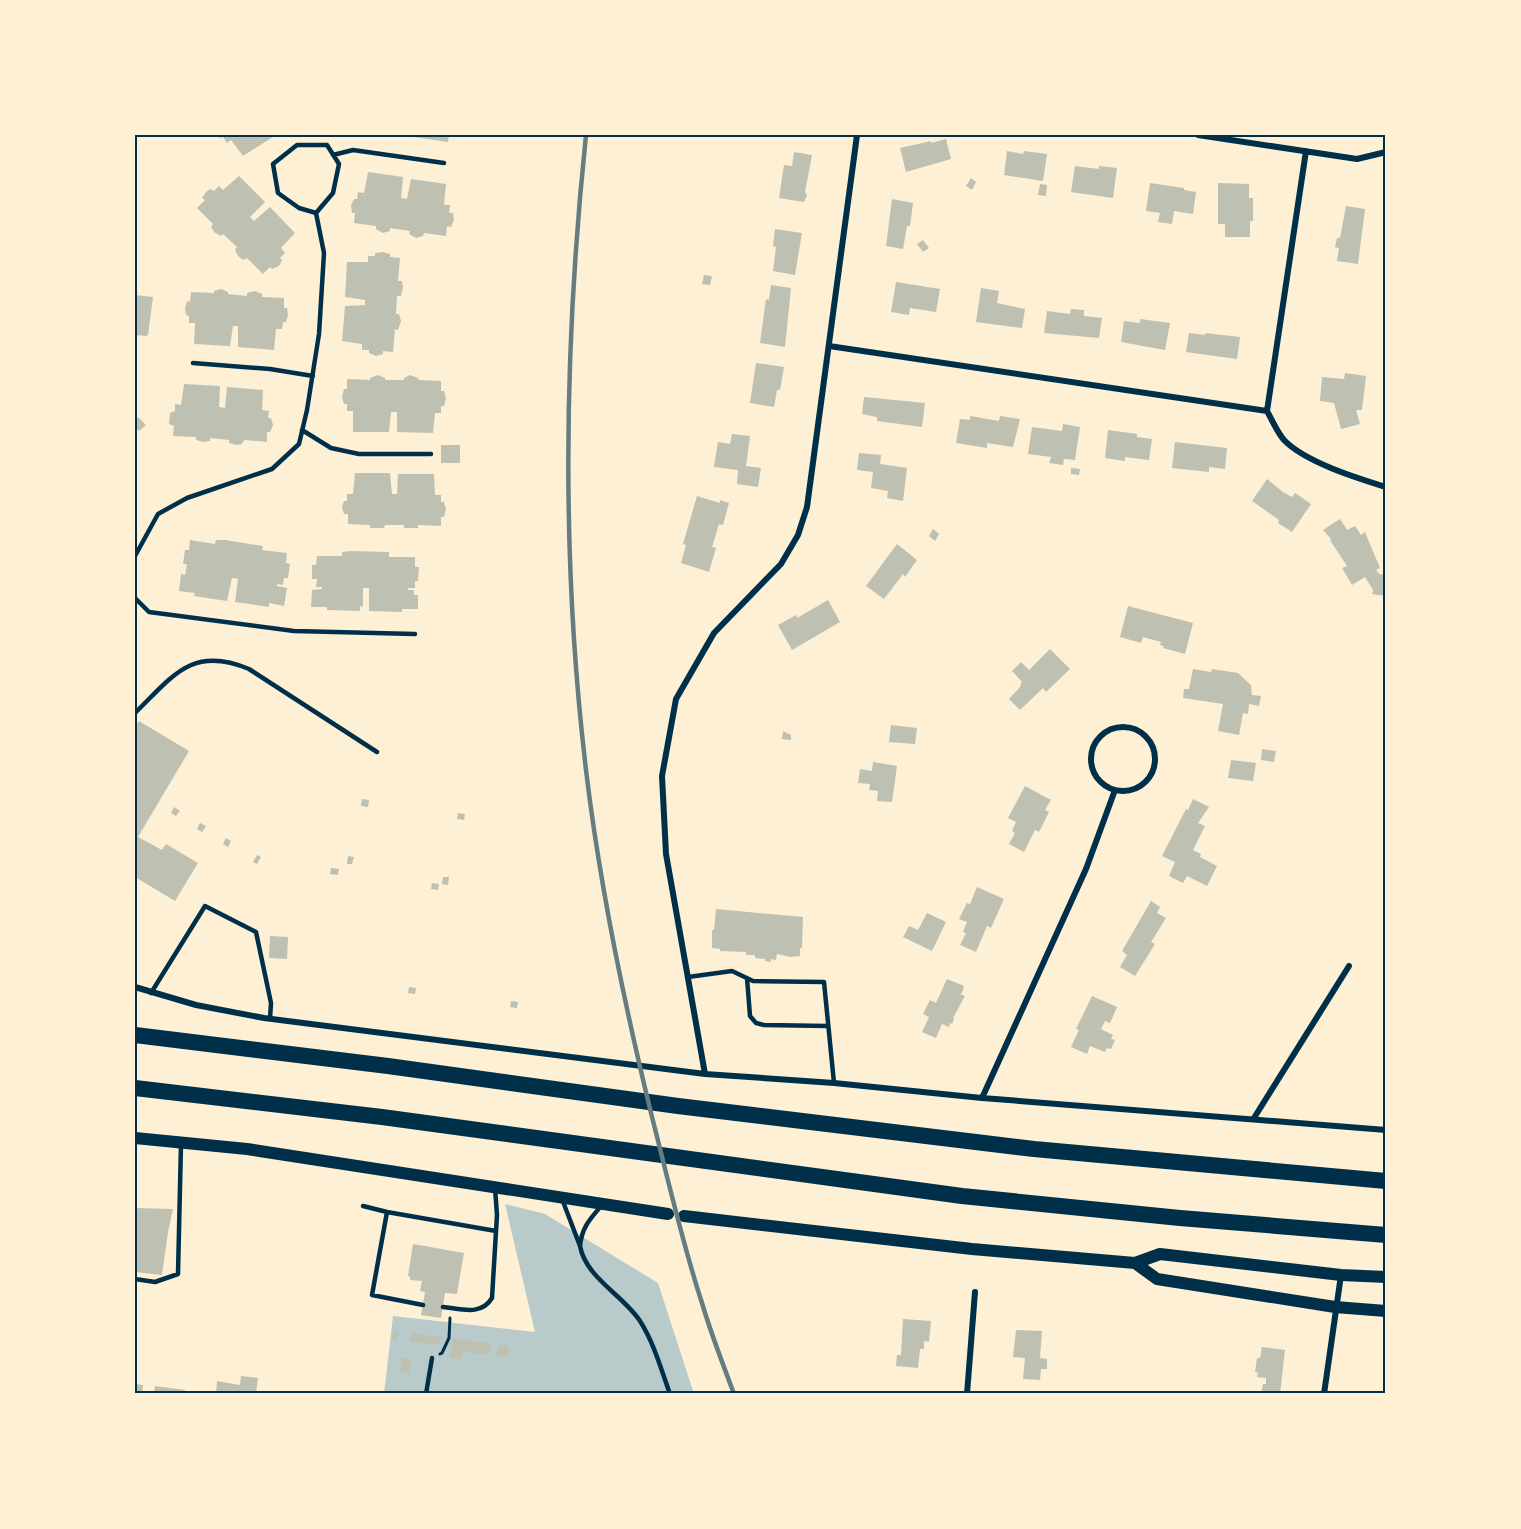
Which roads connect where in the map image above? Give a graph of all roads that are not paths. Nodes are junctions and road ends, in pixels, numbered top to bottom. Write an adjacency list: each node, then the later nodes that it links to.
1 (858, 135): 8 (street)
2 (1198, 135): 3 (street)
3 (1306, 151): 4 (street); 11 (street)
4 (1386, 152)
5 (333, 155): 6 (lane); 7 (lane); 7 (lane)
6 (444, 163)
7 (316, 213): 10 (lane)
8 (829, 346): 11 (street); 22 (street)
9 (193, 363): 10 (lane)
10 (313, 376): 12 (lane)
11 (1267, 411): 14 (street)
12 (302, 430): 13 (lane); 15 (lane)
13 (431, 454)
14 (1386, 487)
15 (135, 556)
16 (135, 598): 17 (lane)
17 (415, 634)
18 (135, 713): 19 (lane)
19 (377, 752)
20 (1115, 790): 20 (street); 32 (street)
21 (1349, 966): 33 (street)
22 (688, 977): 23 (lane); 29 (street)
23 (747, 978): 27 (lane); 27 (lane)
24 (135, 987): 25 (street)
25 (151, 993): 26 (street); 26 (lane)
26 (270, 1019): 29 (street)
27 (828, 1026): 30 (lane)
28 (135, 1035): 37 (highway)
29 (705, 1074): 30 (street)
30 (834, 1083): 32 (street)
31 (135, 1088): 46 (highway)
32 (982, 1098): 33 (street)
33 (1254, 1118): 34 (street)
34 (1386, 1130)
35 (135, 1138): 36 (main road)
36 (181, 1142): 38 (main road); 51 (lane)
37 (1386, 1181)
38 (495, 1188): 39 (main road); 45 (lane)
39 (562, 1199): 41 (main road); 47 (lane)
40 (363, 1206): 42 (lane)
41 (602, 1206): 43 (main road); 47 (lane)
42 (387, 1212): 45 (lane); 53 (lane)
43 (668, 1214)
44 (684, 1216): 48 (main road)
45 (496, 1231): 54 (lane)
46 (1386, 1235)
47 (580, 1246): 59 (lane)
48 (1135, 1263): 49 (main road); 55 (main road)
49 (1341, 1275): 50 (main road); 55 (street)
50 (1386, 1277)
51 (135, 1279)
52 (975, 1292): 60 (street)
53 (423, 1305)
54 (443, 1307)
55 (1335, 1307): 56 (main road); 61 (street)
56 (1386, 1311)
57 (432, 1358): 58 (lane)
58 (426, 1394)
59 (670, 1394)
60 (967, 1394)
61 (1324, 1394)

